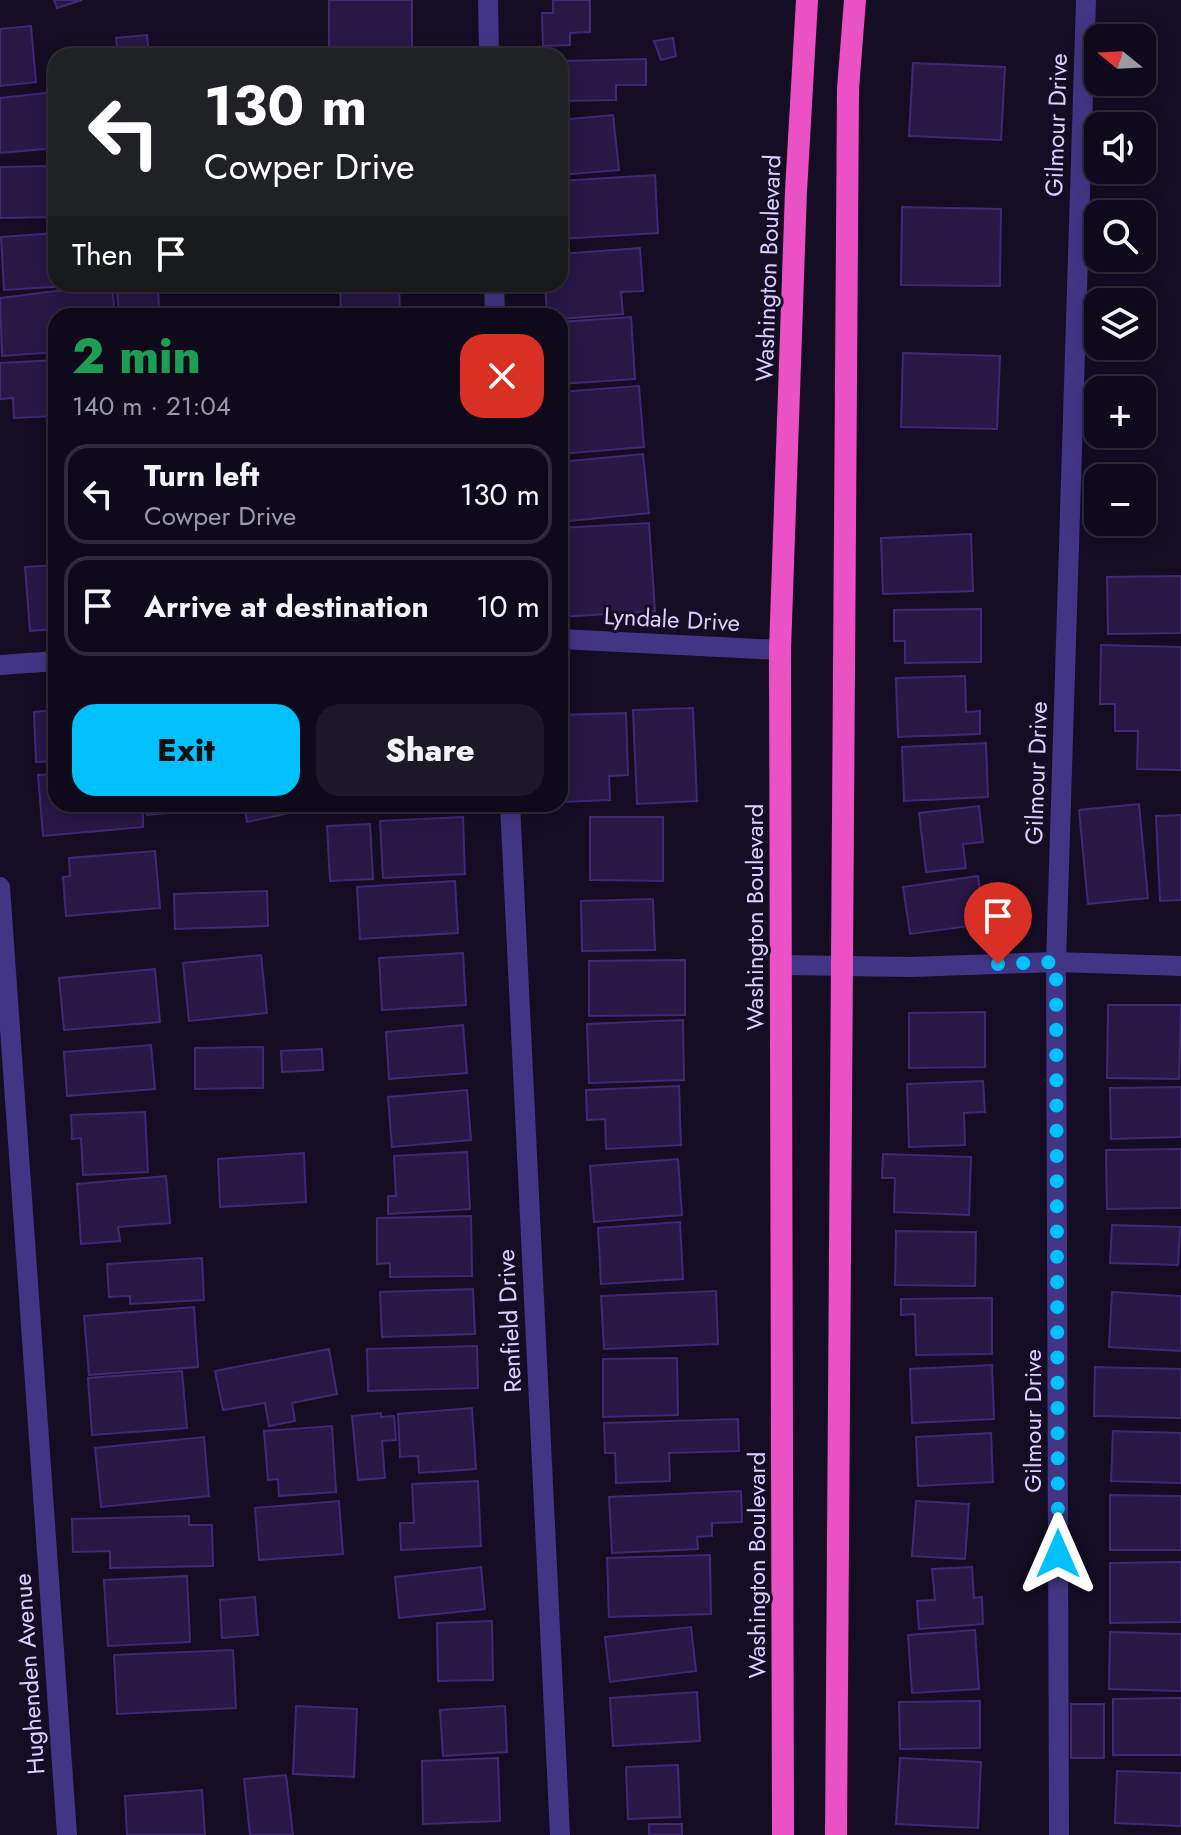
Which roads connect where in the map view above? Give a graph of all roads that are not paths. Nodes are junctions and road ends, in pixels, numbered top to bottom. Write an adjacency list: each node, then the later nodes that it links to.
1 (488, 0): 5 (street)
2 (807, 0): 7 (highway, Washington Boulevard)
3 (855, 0): 15 (highway)
4 (1086, 0): 12 (street, Gilmour Drive)
5 (489, 48)
6 (568, 639): 7 (street, Lyndale Drive)
7 (780, 650): 13 (highway, Washington Boulevard)
8 (48, 662): 9 (street)
9 (0, 665)
10 (510, 812): 17 (street, Renfield Drive)
11 (0, 887): 16 (street, Hughenden Avenue)
12 (1056, 962): 14 (street); 15 (street); 20 (street, Gilmour Drive)
13 (780, 965): 15 (street); 18 (highway, Washington Boulevard)
14 (1181, 966)
15 (840, 967): 19 (highway)
16 (67, 1835)
17 (560, 1835)
18 (783, 1835)
19 (836, 1835)
20 (1059, 1835)

